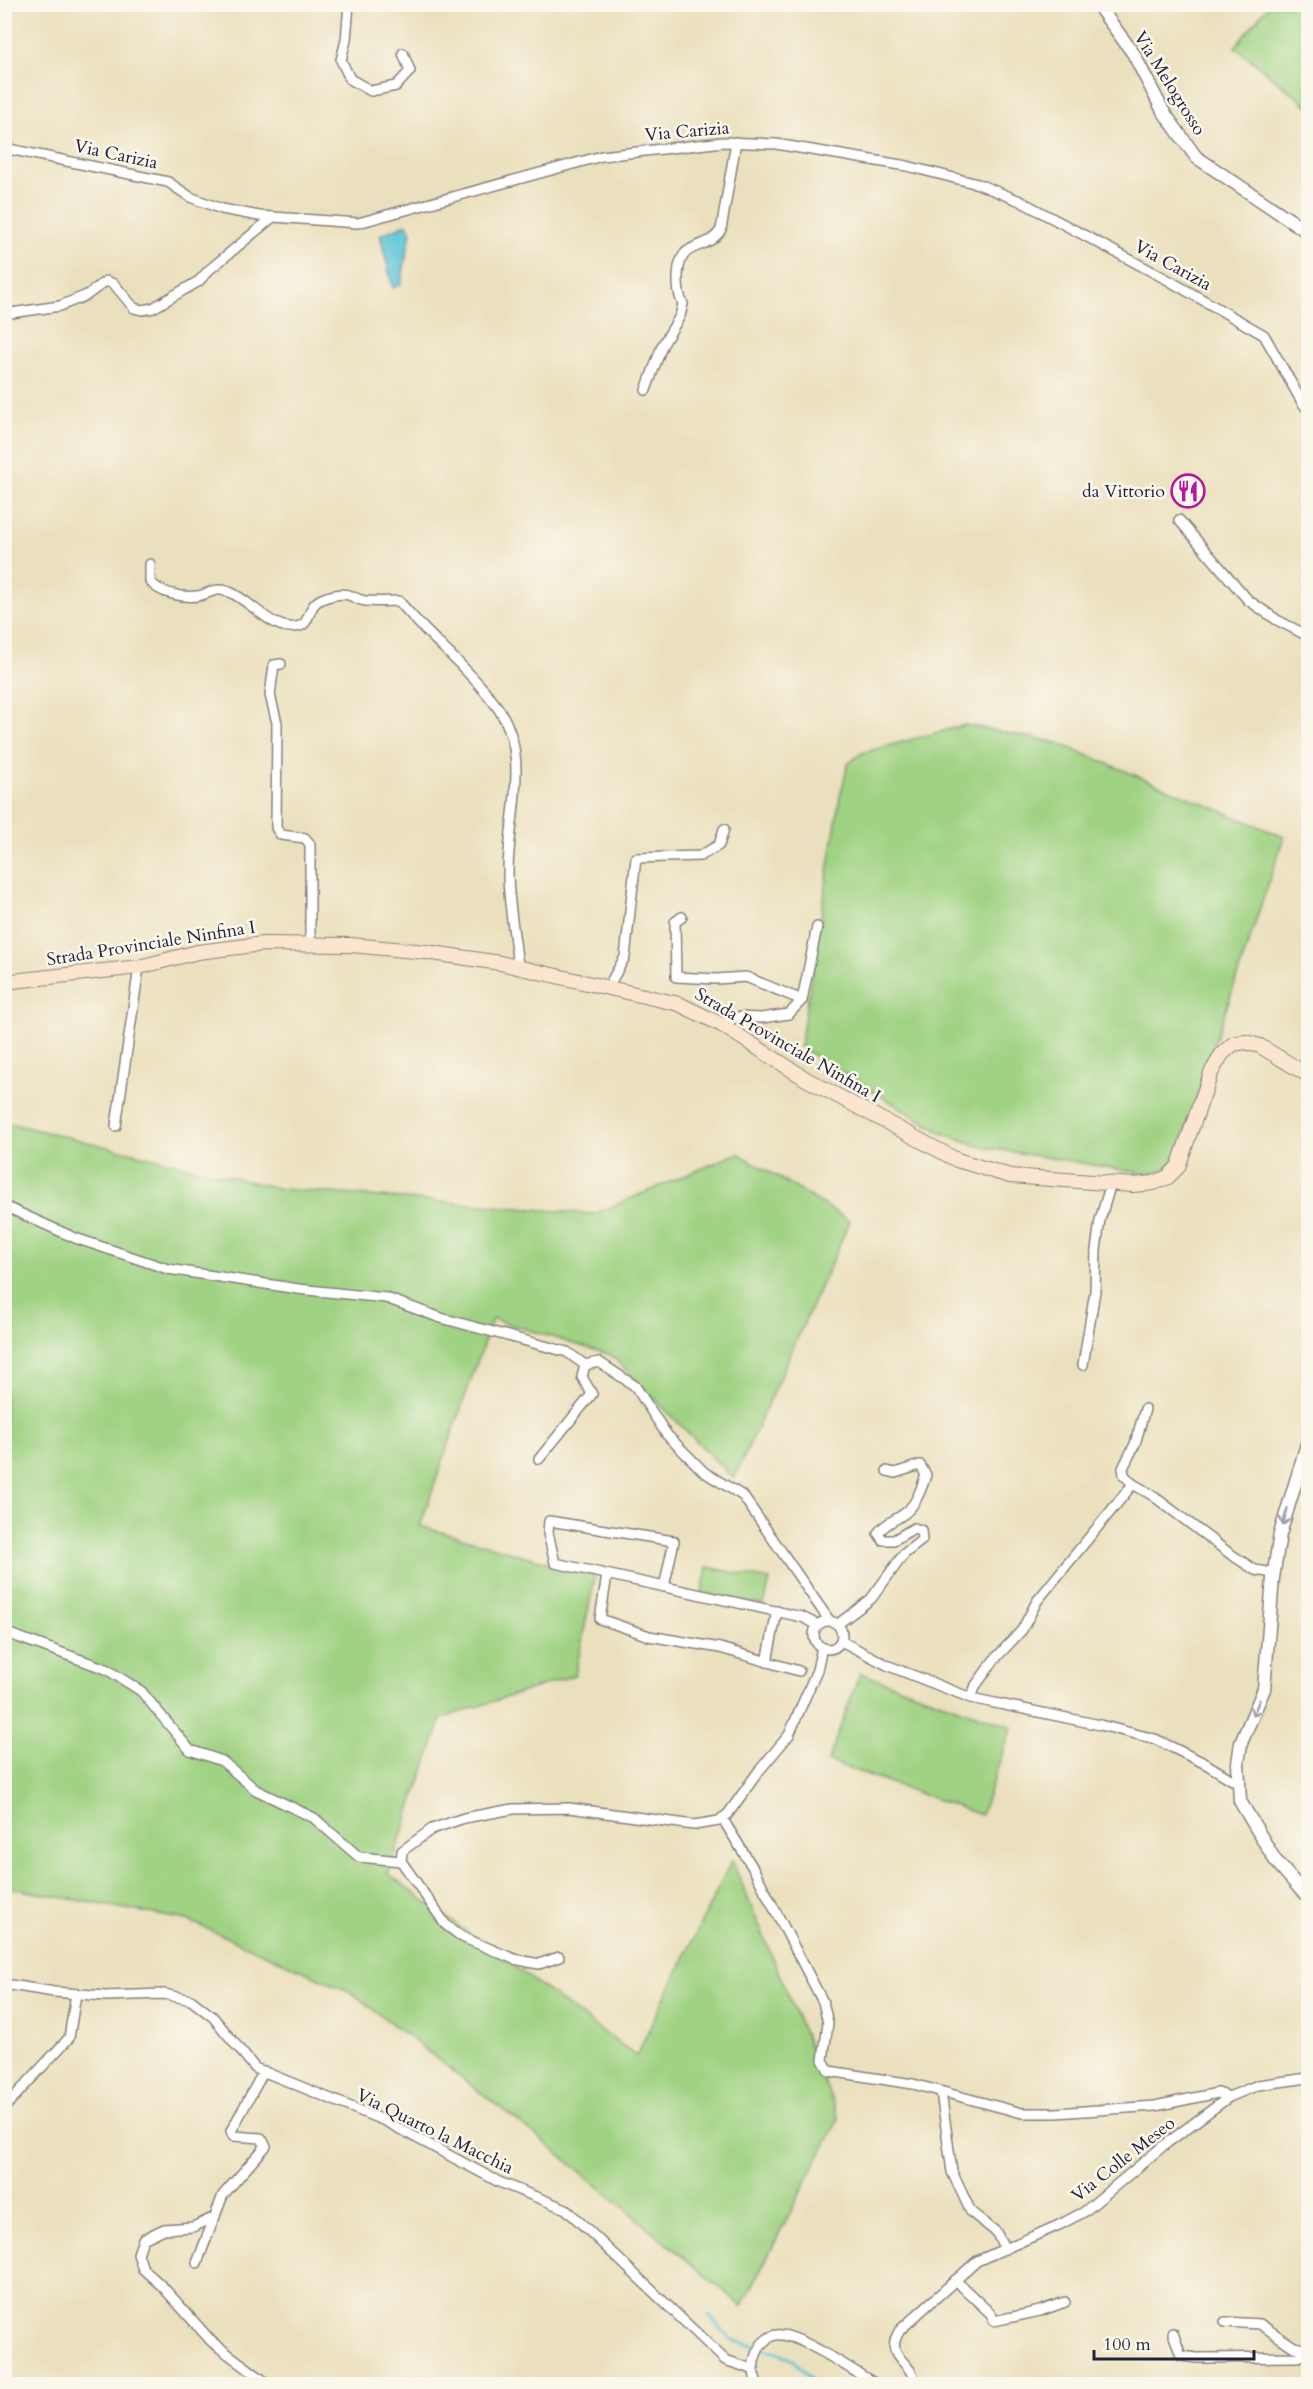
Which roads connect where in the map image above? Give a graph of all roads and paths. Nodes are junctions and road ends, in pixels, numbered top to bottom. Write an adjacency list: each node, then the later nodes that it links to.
1 (349, 4): 3 (street)
2 (1097, 4): 9 (street, Via Melogrosso)
3 (347, 28): 4 (street); 5 (street)
4 (358, 29)
5 (403, 53)
6 (736, 142): 8 (street, Via Carizia); 11 (street); 12 (street, Via Carizia)
7 (4, 148): 8 (street, Via Carizia)
8 (273, 217): 10 (street)
9 (1308, 232)
10 (4, 314)
11 (646, 390)
12 (1308, 410)
13 (1179, 520): 15 (street)
14 (150, 564): 22 (street)
15 (1308, 636)
16 (281, 664): 20 (street)
17 (724, 829): 24 (street)
18 (682, 917): 25 (street)
19 (817, 927): 25 (street)
20 (309, 944): 21 (main road, Strada Provinciale Ninfina I); 22 (main road, Strada Provinciale Ninfina I)
21 (139, 967): 23 (main road, Strada Provinciale Ninfina I); 28 (street)
22 (518, 967): 24 (main road, Strada Provinciale Ninfina I)
23 (4, 982)
24 (608, 987): 26 (main road, Strada Provinciale Ninfina I)
25 (802, 1000): 26 (street)
26 (722, 1025): 29 (main road, Strada Provinciale Ninfina I)
27 (1308, 1075): 29 (main road, Strada Provinciale Ninfina I)
28 (117, 1126)
29 (1111, 1183): 32 (street)
30 (4, 1206): 31 (street)
31 (585, 1365): 35 (street); 42 (street)
32 (1083, 1365)
33 (1145, 1409): 37 (street)
34 (1308, 1441): 38 (street, one-way to 38)
35 (539, 1459)
36 (887, 1471): 42 (street)
37 (1133, 1484): 38 (street); 49 (street)
38 (1274, 1573): 50 (street, one-way to 50)
39 (607, 1575): 40 (street); 40 (street); 47 (street)
40 (664, 1587): 41 (street)
41 (777, 1611): 43 (street); 47 (street)
42 (833, 1622): 43 (street); 45 (street)
43 (818, 1625): 46 (street)
44 (4, 1632): 52 (street)
45 (841, 1641): 46 (street); 49 (street)
46 (822, 1647): 51 (street)
47 (767, 1662): 48 (street)
48 (799, 1671)
49 (972, 1698): 50 (street)
50 (1239, 1784): 53 (street)
51 (723, 1818): 52 (street); 59 (street)
52 (401, 1861): 54 (street)
53 (1308, 1898)
54 (559, 1957)
55 (4, 1984): 56 (street, Via Quarto la Macchia)
56 (76, 1994): 57 (street, Via Quarto la Macchia); 61 (street)
57 (264, 2072): 62 (street); 70 (street, Via Quarto la Macchia)
58 (1308, 2078): 60 (street, Via Colle Meseo)
59 (941, 2092): 60 (street); 63 (street)
60 (1230, 2097): 63 (street, Via Colle Meseo)
61 (4, 2108)
62 (215, 2217): 64 (street); 71 (street)
63 (1005, 2249): 65 (street, Via Colle Meseo)
64 (197, 2264)
65 (955, 2280): 66 (street); 74 (street, Via Colle Meseo)
66 (1065, 2302)
67 (1225, 2322): 69 (street)
68 (1173, 2333): 69 (street)
69 (1308, 2351)
70 (752, 2369): 72 (street); 73 (street)
71 (267, 2383)
72 (757, 2385)
73 (876, 2385)
74 (915, 2385)

